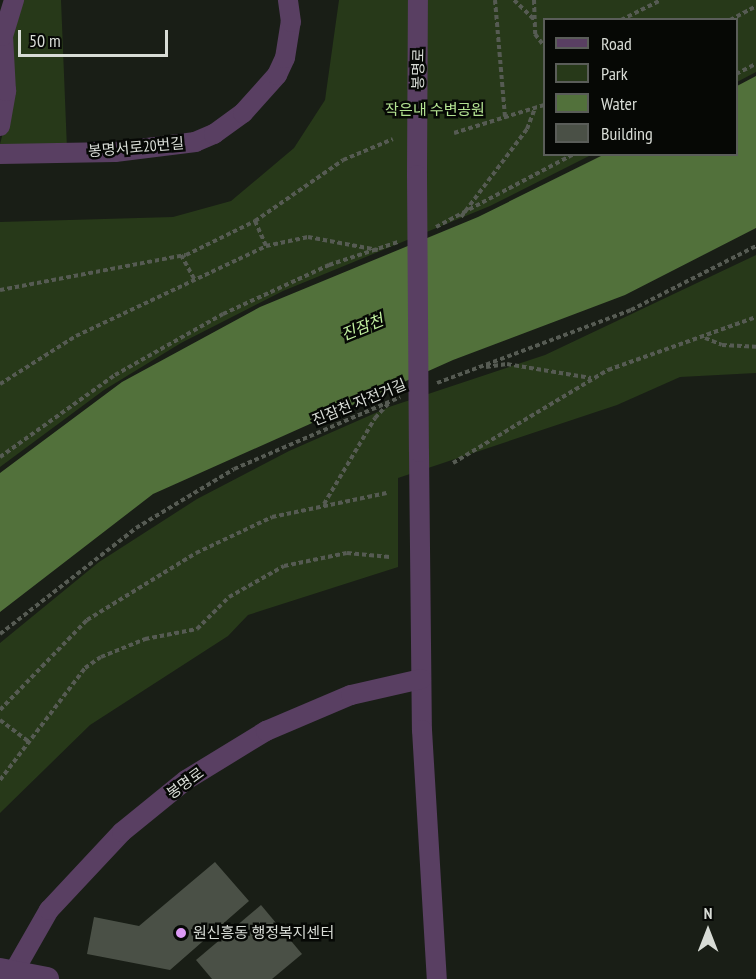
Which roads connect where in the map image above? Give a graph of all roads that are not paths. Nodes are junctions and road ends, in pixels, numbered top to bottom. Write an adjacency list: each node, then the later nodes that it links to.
1 (14, 0): 4 (street)
2 (288, 0): 5 (street, 봉명서로20번길)
3 (418, 0): 6 (street, 봉명로, bridge)
4 (0, 126)
5 (0, 154)
6 (421, 679): 7 (street, 봉명로); 9 (street)
7 (6, 972): 8 (street)
8 (47, 979)
9 (437, 979)

